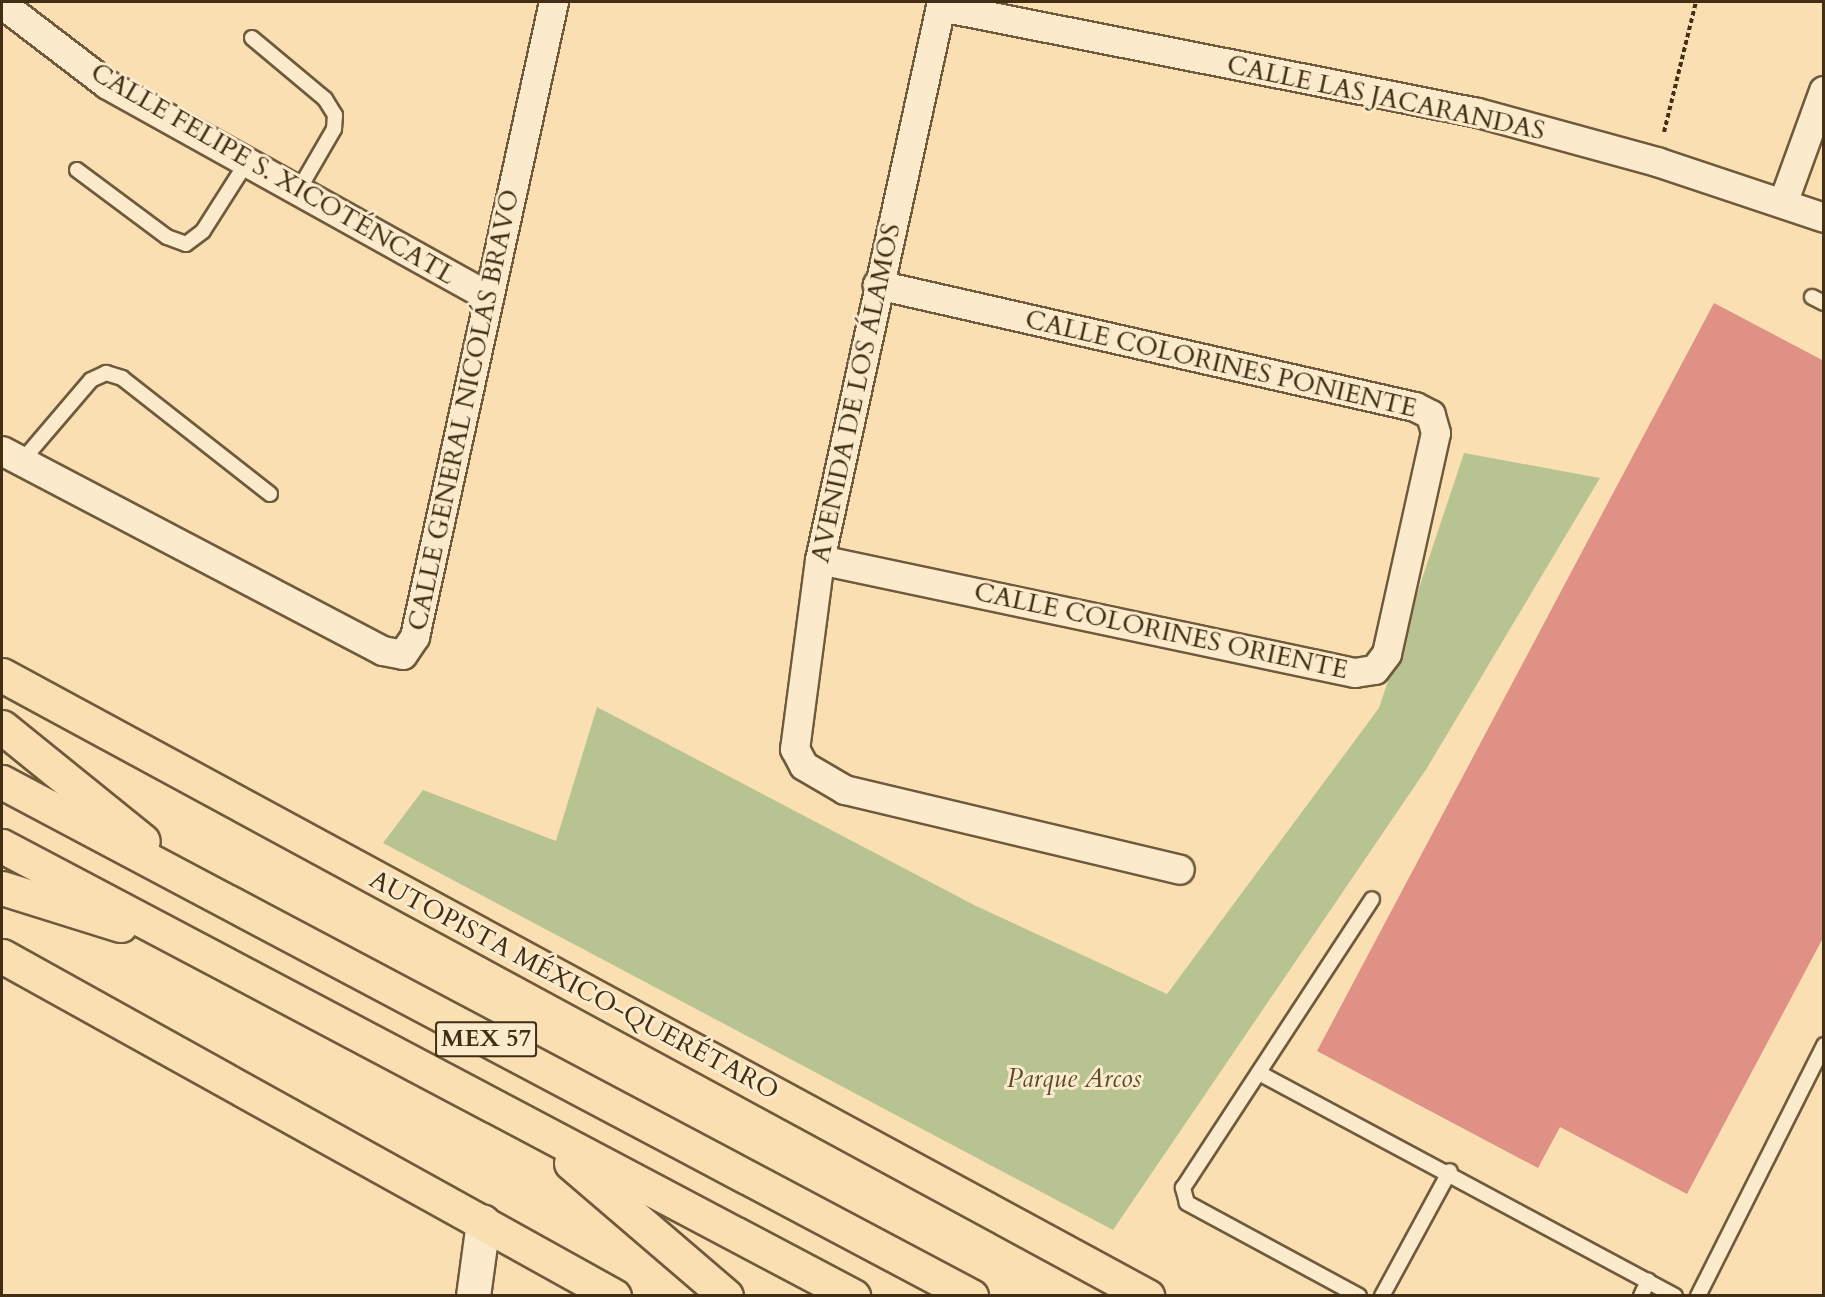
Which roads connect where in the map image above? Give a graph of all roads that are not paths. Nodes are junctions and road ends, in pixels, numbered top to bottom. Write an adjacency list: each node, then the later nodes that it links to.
1 (554, 2): 12 (street, CALLE GENERAL NICOLÁS BRAVO)
2 (2, 4): 6 (street, CALLE FELIPE S. XICOTÉNCATL)
3 (941, 4): 9 (street, CALLE LAS JACARANDAS); 11 (street, AVENIDA DE LOS ÁLAMOS)
4 (252, 38): 8 (lane)
5 (1824, 91): 9 (street)
6 (247, 162): 7 (lane); 8 (street, CALLE FELIPE S. XICOTÉNCATL)
7 (77, 170)
8 (298, 191): 12 (street, CALLE FELIPE S. XICOTÉNCATL)
9 (1784, 201): 10 (street, CALLE LAS JACARANDAS)
10 (1824, 218)
11 (878, 285): 15 (street, CALLE COLORINES PONIENTE); 16 (street, AVENIDA DE LOS ÁLAMOS)
12 (489, 297): 13 (street, CALLE GENERAL NICOLÁS BRAVO)
13 (11, 456): 14 (lane)
14 (270, 494)
15 (1411, 546): 16 (street, CALLE COLORINES ORIENTE)
16 (820, 560): 21 (street, AVENIDA DE LOS ÁLAMOS)
17 (2, 675): 38 (main road, AUTOPISTA MÉXICO-QUERÉTARO)
18 (2, 727): 23 (main road)
19 (2, 782): 23 (main road, MEX 57)
20 (2, 846): 25 (main road, MEX 57)
21 (1180, 870)
22 (2, 888): 25 (main road)
23 (203, 889): 37 (main road, MEX 57)
24 (1372, 899): 28 (lane)
25 (183, 942): 29 (main road, MEX 57)
26 (2, 956): 31 (main road)
27 (1824, 1045): 43 (lane)
28 (1259, 1073): 30 (lane); 39 (lane)
29 (527, 1125): 35 (main road); 36 (main road, MEX 57)
30 (1450, 1171): 32 (lane); 40 (lane)
31 (483, 1222): 33 (street); 34 (main road)
32 (1648, 1281): 41 (lane); 42 (lane)
33 (473, 1296)
34 (614, 1296)
35 (726, 1296)
36 (853, 1296)
37 (971, 1296)
38 (1147, 1296)
39 (1359, 1296)
40 (1382, 1296)
41 (1641, 1296)
42 (1675, 1296)
43 (1698, 1296)

